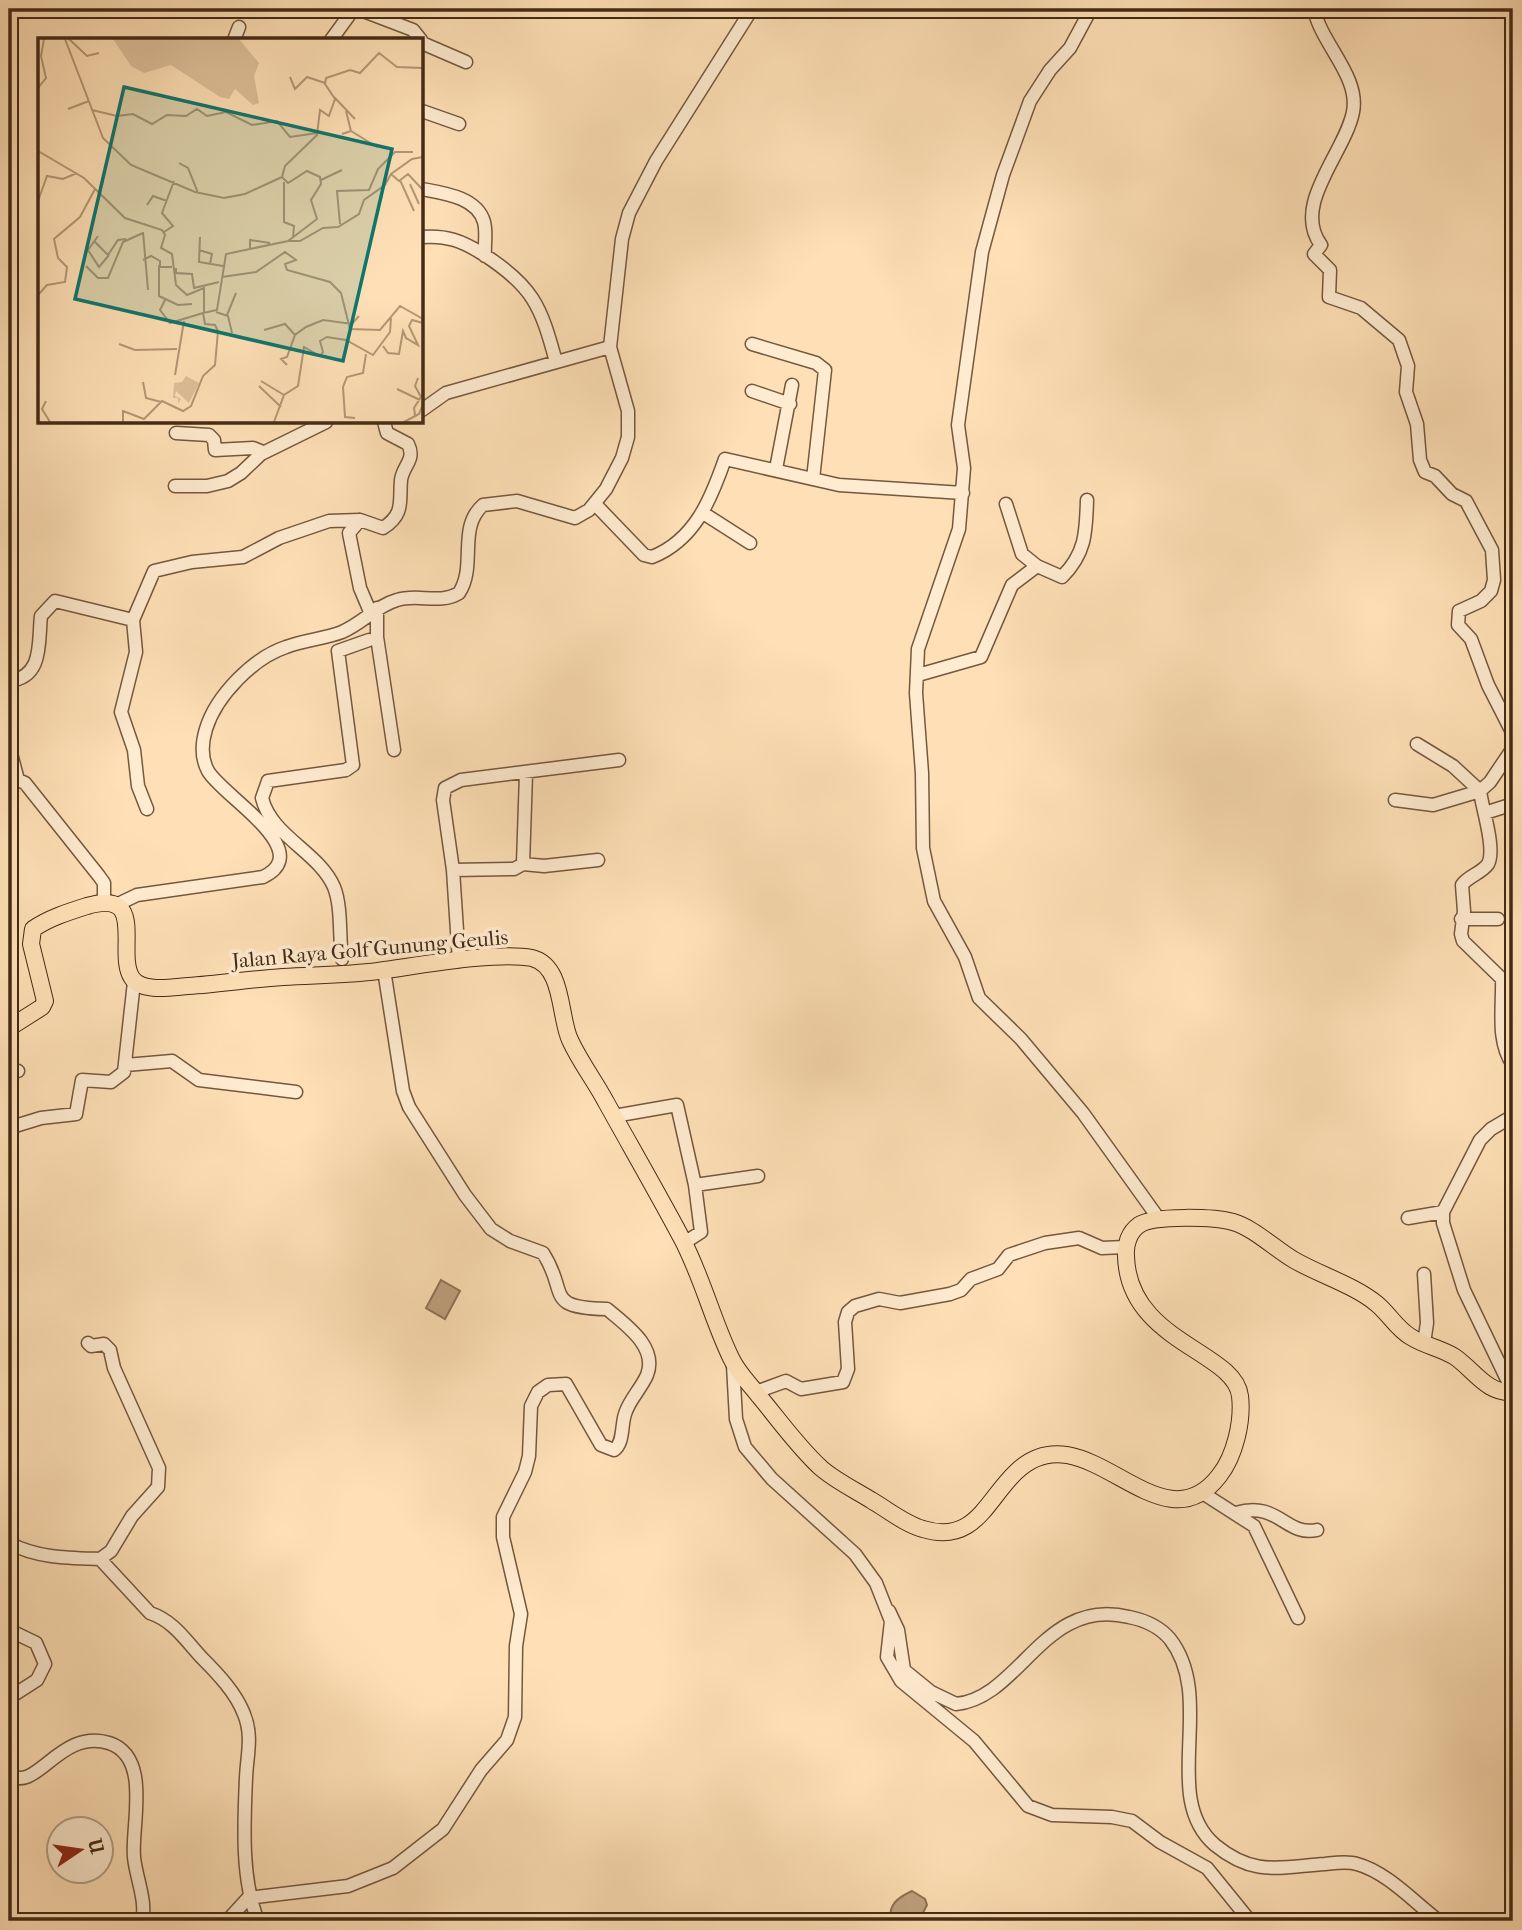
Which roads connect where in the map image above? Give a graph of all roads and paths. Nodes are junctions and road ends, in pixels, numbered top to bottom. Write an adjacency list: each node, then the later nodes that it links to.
1 (752, 9): 16 (street)
2 (1091, 9): 29 (street)
3 (1314, 9): 42 (street)
4 (239, 27): 5 (street)
5 (234, 38)
6 (333, 38): 7 (street)
7 (419, 38)
8 (424, 44): 9 (street)
9 (466, 62)
10 (424, 112): 11 (street)
11 (459, 124)
12 (424, 189): 14 (street)
13 (424, 237): 14 (street)
14 (485, 256): 17 (street)
15 (752, 344): 27 (street)
16 (610, 347): 17 (street); 31 (street)
17 (556, 362): 21 (street)
18 (792, 385): 20 (street)
19 (752, 391): 20 (street)
20 (790, 404): 26 (street)
21 (424, 409)
22 (322, 424): 25 (street)
23 (384, 424): 34 (street)
24 (176, 433): 25 (street)
25 (263, 452): 28 (street)
26 (776, 468): 27 (street); 33 (street)
27 (813, 479): 29 (street)
28 (175, 485)
29 (963, 493): 40 (street)
30 (1087, 500): 36 (street)
31 (595, 504): 33 (street); 37 (street)
32 (1006, 504): 36 (street)
33 (703, 513): 35 (street)
34 (360, 520): 37 (street); 38 (street)
35 (750, 543)
36 (1037, 566): 40 (street)
37 (374, 611): 46 (street); 56 (street)
38 (133, 620): 41 (street); 53 (street)
39 (369, 640): 55 (street)
40 (918, 675): 78 (street)
41 (9, 681)
42 (1513, 734)
43 (1417, 744): 50 (street)
44 (9, 746): 49 (street)
45 (1513, 748): 50 (street)
46 (394, 750)
47 (619, 760): 48 (street)
48 (526, 774): 58 (street); 59 (street)
49 (13, 780): 60 (street)
50 (1480, 791): 51 (street); 54 (street)
51 (1395, 800)
52 (1513, 804): 54 (street)
53 (148, 809)
54 (1485, 813): 61 (street)
55 (292, 839): 56 (street); 63 (street)
56 (279, 847): 60 (street)
57 (598, 860): 58 (street)
58 (523, 864): 59 (street)
59 (453, 870): 64 (street)
60 (110, 903): 66 (main road); 67 (main road)
61 (1461, 919): 62 (street); 69 (street)
62 (1498, 919)
63 (342, 958)
64 (459, 961): 65 (main road, Jalan Raya Golf Gunung Geulis); 71 (main road, Jalan Raya Golf Gunung Geulis)
65 (384, 971): 66 (main road, Jalan Raya Golf Gunung Geulis); 97 (street)
66 (134, 982): 68 (street)
67 (9, 1028)
68 (126, 1065): 70 (street); 73 (street)
69 (1513, 1065)
70 (296, 1092)
71 (614, 1116): 75 (street); 79 (main road, Jalan Raya Golf Gunung Geulis)
72 (1513, 1116): 76 (street)
73 (15, 1126)
74 (758, 1176): 75 (street)
75 (695, 1185): 79 (street)
76 (1443, 1212): 77 (street); 86 (street)
77 (1408, 1218)
78 (1159, 1219): 80 (main road); 83 (main road)
79 (684, 1243): 84 (main road, Jalan Raya Golf Gunung Geulis)
80 (1125, 1247): 85 (street); 87 (main road)
81 (1424, 1274): 83 (street)
82 (88, 1343): 91 (street)
83 (1423, 1343): 86 (main road)
84 (733, 1364): 85 (main road, Jalan Raya Golf Gunung Geulis); 92 (street)
85 (756, 1392): 87 (main road, Jalan Raya Golf Gunung Geulis)
86 (1513, 1392)
87 (1201, 1492): 88 (street)
88 (1236, 1513): 89 (street); 93 (street)
89 (1317, 1530)
90 (9, 1543): 91 (street)
91 (100, 1559): 97 (street)
92 (889, 1611): 101 (street); 102 (street)
93 (1298, 1618)
94 (9, 1630): 95 (street)
95 (9, 1698)
96 (9, 1774): 98 (street)
97 (248, 1898): 99 (street); 100 (street)
98 (142, 1921)
99 (227, 1921)
100 (258, 1921)
101 (1250, 1921)
102 (1439, 1921)

